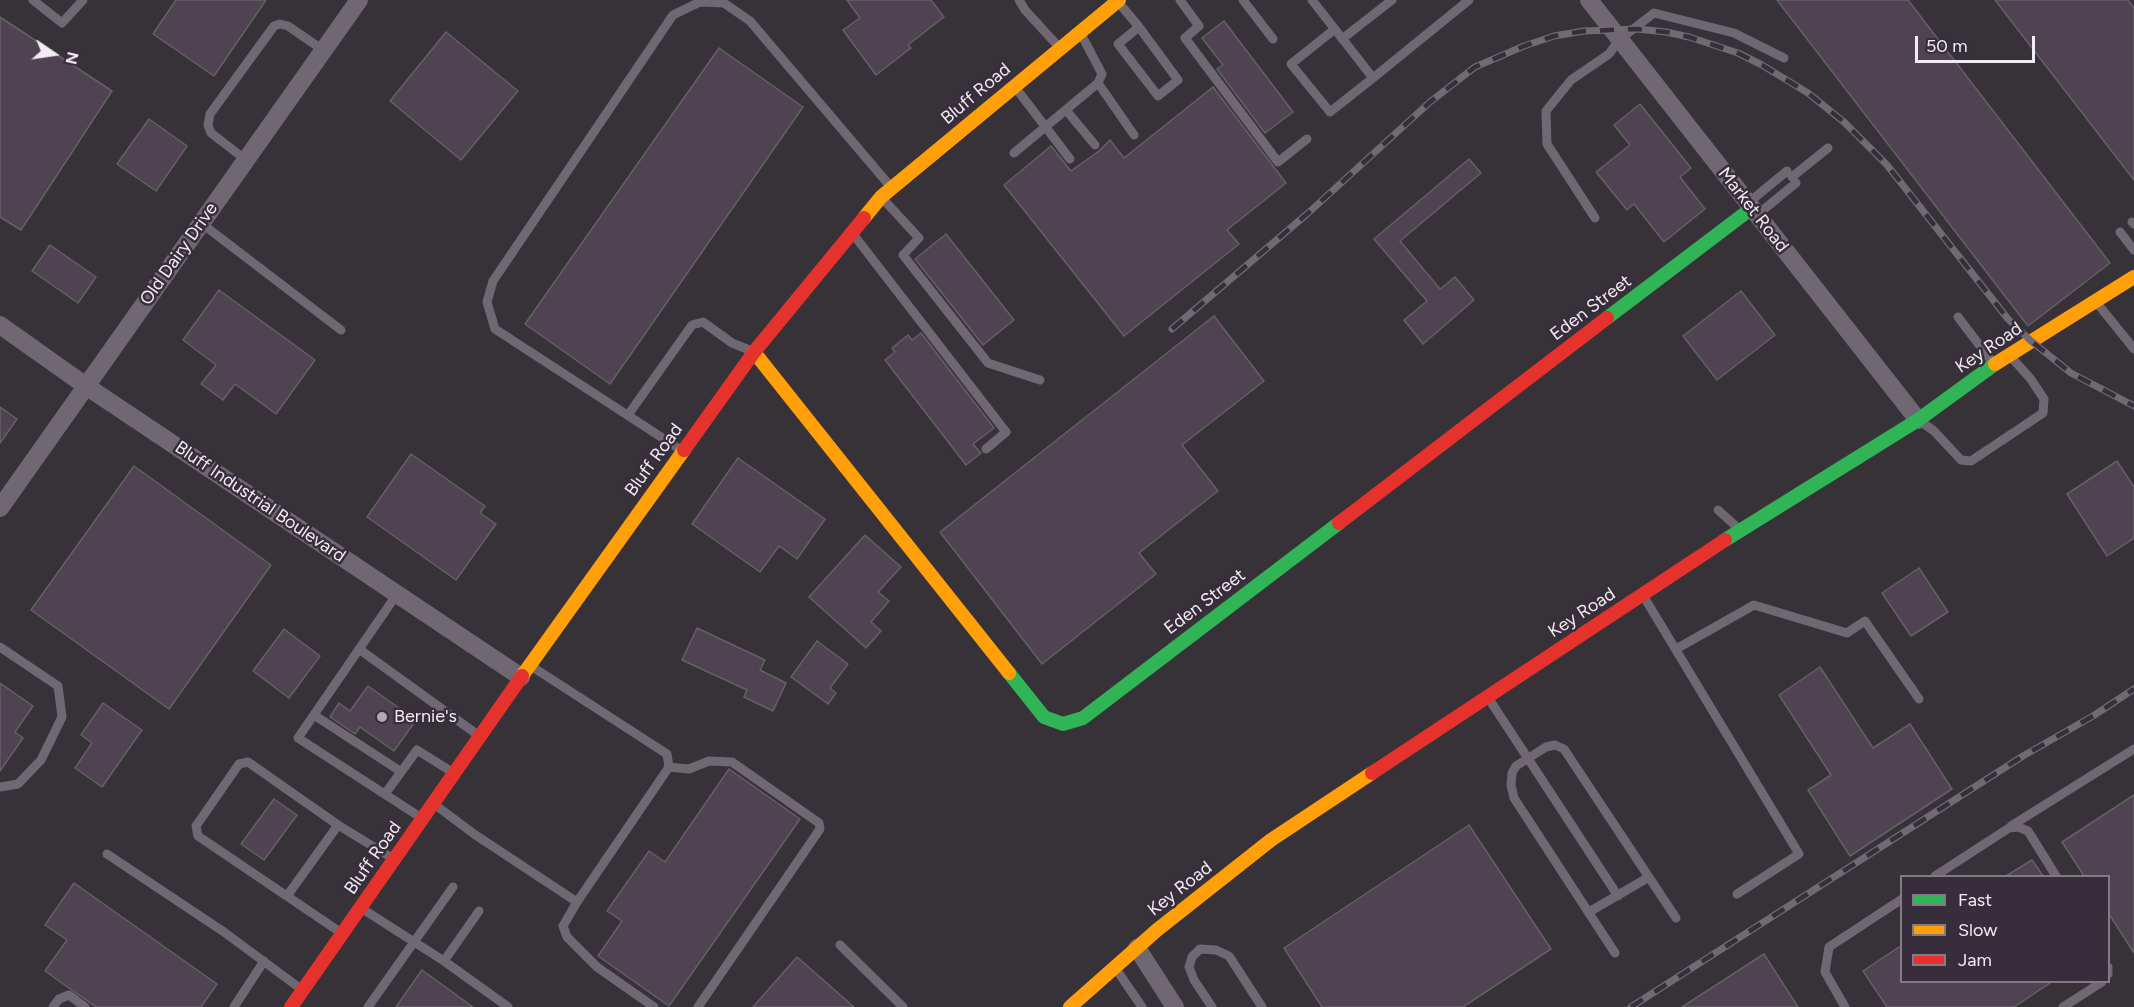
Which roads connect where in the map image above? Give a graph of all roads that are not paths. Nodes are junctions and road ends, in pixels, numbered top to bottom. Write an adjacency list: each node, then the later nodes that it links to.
1 (33, 0): 2 (lane)
2 (83, 0)
3 (359, 0): 19 (street, Old Dairy Drive)
4 (1019, 0): 18 (lane)
5 (1180, 0): 27 (lane)
6 (1243, 0): 15 (lane)
7 (1312, 0): 13 (lane)
8 (1392, 0): 16 (lane)
9 (1469, 0): 21 (lane)
10 (1589, 0): 17 (street, Market Road)
11 (1118, 1): 12 (lane); 14 (street, Bluff Road)
12 (1138, 27): 12 (lane)
13 (1335, 29): 16 (lane); 21 (lane)
14 (1080, 32): 18 (street, Bluff Road); 22 (lane)
15 (1274, 39)
16 (1342, 39): 21 (lane)
17 (1618, 40): 20 (lane); 35 (street, Market Road); 36 (lane)
18 (1060, 48): 23 (street, Bluff Road)
19 (323, 50): 32 (street, Old Dairy Drive); 32 (lane)
20 (1784, 58)
21 (1373, 78)
22 (1098, 83): 24 (lane); 26 (lane)
23 (1014, 85): 25 (lane); 34 (street, Bluff Road)
24 (1066, 110): 25 (lane); 28 (lane)
25 (1045, 127): 30 (lane); 31 (lane)
26 (1134, 135)
27 (1307, 139)
28 (1095, 145)
29 (1828, 148): 33 (lane)
30 (1014, 153)
31 (1070, 159)
32 (246, 160): 37 (street, Old Dairy Drive)
33 (1792, 177): 35 (lane); 35 (lane)
34 (887, 193): 38 (street, Bluff Road); 50 (lane); 52 (lane)
35 (1752, 209): 47 (street, Eden Street); 53 (street, Market Road)
36 (1596, 218)
37 (201, 223): 45 (lane); 51 (street, Old Dairy Drive)
38 (852, 232): 47 (street, Bluff Road); 54 (lane)
39 (2120, 232): 40 (lane)
40 (2134, 250)
41 (2134, 278): 42 (street, Key Road)
42 (2096, 301): 46 (lane); 48 (street, Key Road)
43 (1958, 317): 49 (lane)
44 (0, 326): 51 (street, Bluff Industrial Boulevard)
45 (341, 330)
46 (2134, 350)
47 (754, 352): 52 (lane); 55 (street, Bluff Road)
48 (2010, 355): 49 (street, Key Road); 53 (lane)
49 (1994, 365): 53 (street, Key Road)
50 (1040, 380)
51 (86, 386): 56 (street, Old Dairy Drive); 59 (street, Bluff Industrial Boulevard)
52 (628, 415): 55 (lane)
53 (1918, 420): 58 (street, Key Road)
54 (986, 449)
55 (683, 451): 64 (street, Bluff Road)
56 (0, 508)
57 (1718, 510): 58 (lane)
58 (1740, 530): 60 (street, Key Road)
59 (397, 594): 62 (lane); 64 (street, Bluff Industrial Boulevard)
60 (1642, 595): 63 (lane); 65 (street, Key Road)
61 (0, 648): 74 (lane)
62 (359, 649): 67 (lane); 68 (lane)
63 (1676, 649): 66 (lane); 86 (lane)
64 (525, 671): 68 (street, Bluff Road); 71 (lane)
65 (1488, 697): 70 (lane); 98 (street, Key Road)
66 (1918, 699)
67 (314, 715): 72 (lane); 75 (lane)
68 (480, 736): 73 (street, Bluff Road)
69 (2134, 749): 79 (lane)
70 (1528, 758): 84 (lane); 88 (lane); 93 (lane)
71 (669, 767): 90 (lane); 112 (lane)
72 (400, 771): 73 (lane); 75 (lane)
73 (454, 773): 76 (street, Bluff Road)
74 (0, 787)
75 (385, 794): 77 (lane)
76 (433, 804): 77 (street, Bluff Road); 90 (lane)
77 (422, 819): 81 (street, Bluff Road)
78 (338, 825): 81 (lane); 87 (lane); 87 (lane)
79 (2009, 828): 82 (lane); 83 (lane)
80 (107, 854): 100 (lane)
81 (394, 860): 91 (street, Bluff Road)
82 (1937, 875)
83 (2055, 875)
84 (1649, 877): 88 (lane); 94 (lane)
85 (453, 887): 96 (lane)
86 (1737, 894)
87 (287, 896): 95 (lane)
88 (1618, 896): 93 (lane)
89 (1900, 900): 119 (lane)
90 (577, 902): 111 (lane)
91 (361, 907): 95 (street, Bluff Road); 96 (lane)
92 (479, 911): 101 (lane)
93 (1588, 912): 99 (lane)
94 (1676, 918)
95 (342, 934): 104 (street, Bluff Road)
96 (415, 942): 101 (lane); 109 (lane)
97 (840, 945): 113 (lane)
98 (1137, 948): 102 (street, Key Road); 116 (street)
99 (1615, 953)
100 (264, 961): 104 (lane); 107 (lane)
101 (444, 961): 110 (lane)
102 (1115, 968): 114 (street, Key Road); 115 (lane)
103 (2099, 983): 120 (lane)
104 (303, 990): 108 (street, Bluff Road)
105 (53, 1007): 106 (lane)
106 (85, 1007)
107 (234, 1007)
108 (291, 1007)
109 (368, 1007)
110 (508, 1007)
111 (654, 1007)
112 (698, 1007)
113 (903, 1007)
114 (1070, 1007)
115 (1142, 1007)
116 (1175, 1007)
117 (1212, 1007): 118 (lane)
118 (1262, 1007)
119 (1845, 1007)
120 (2063, 1007)

